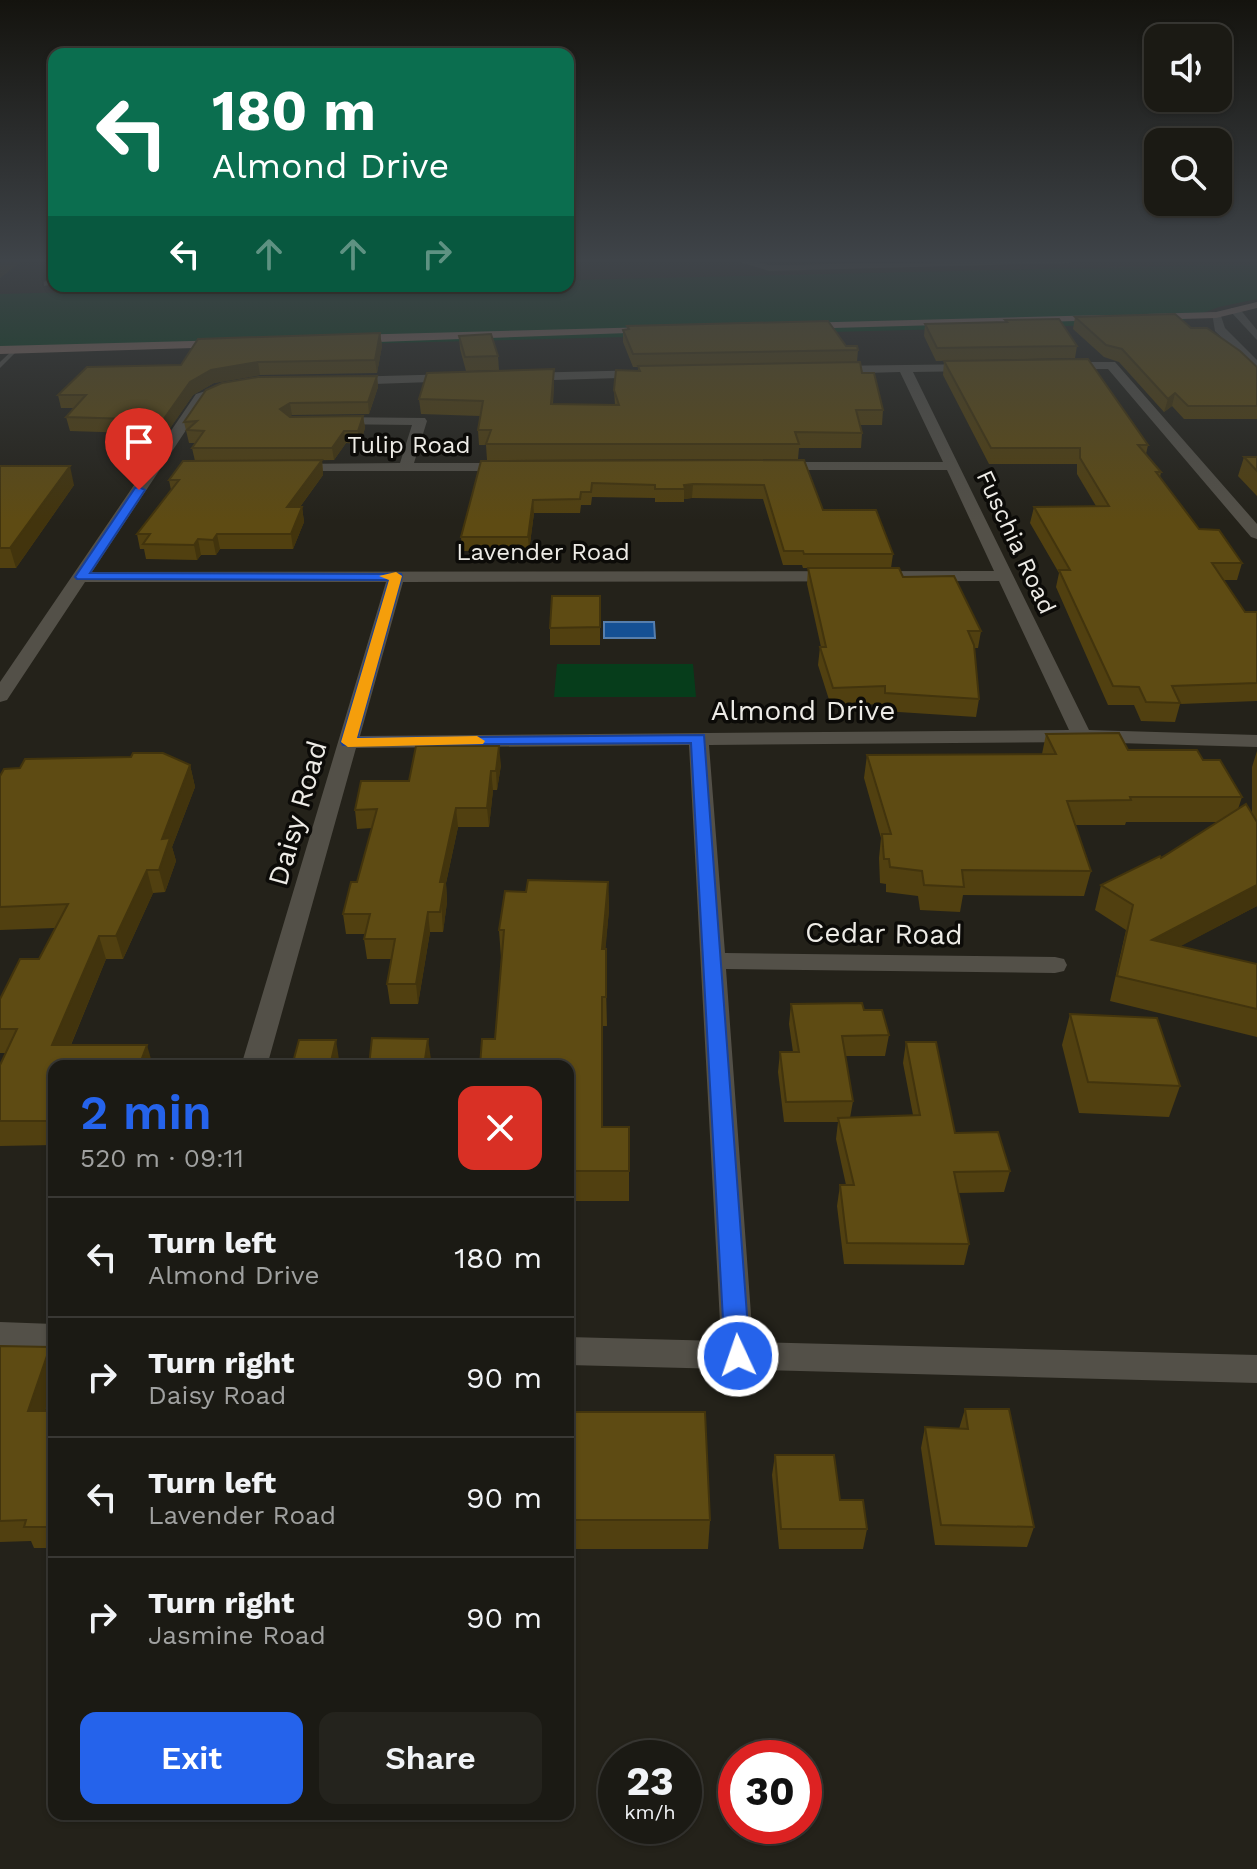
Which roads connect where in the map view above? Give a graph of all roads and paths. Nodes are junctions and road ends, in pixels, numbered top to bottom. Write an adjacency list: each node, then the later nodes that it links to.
1 (82, 347): 3 (street)
2 (1237, 347): 8 (street)
3 (16, 349): 4 (street); 6 (lane)
4 (0, 350)
5 (1042, 365): 22 (street)
6 (0, 366)
7 (997, 366): 9 (street)
8 (1257, 367)
9 (905, 369): 10 (street); 18 (street, Fuschia Road)
10 (811, 371)
11 (669, 374): 12 (street)
12 (512, 377)
13 (465, 378): 14 (street)
14 (323, 381)
15 (247, 384): 25 (street)
16 (318, 422): 19 (street)
17 (765, 466): 18 (street)
18 (953, 466): 24 (street, Fuschia Road)
19 (406, 467): 20 (street, Tulip Road); 21 (street, Tulip Road)
20 (531, 467)
21 (280, 468)
22 (1257, 534)
23 (396, 576): 24 (street, Lavender Road); 25 (street, Lavender Road); 30 (street, Daisy Road)
24 (1005, 576): 27 (street, Fuschia Road)
25 (82, 577): 26 (street)
26 (0, 696)
27 (1082, 736): 28 (street, Almond Drive); 29 (street, Almond Drive)
28 (699, 739): 30 (street, Almond Drive); 31 (street)
29 (1257, 741)
30 (348, 742): 33 (street, Daisy Road)
31 (713, 961): 32 (street, Cedar Road); 37 (street)
32 (1055, 965)
33 (256, 1060)
34 (0, 1336): 35 (street)
35 (48, 1338)
36 (574, 1351): 37 (street)
37 (738, 1356): 38 (street)
38 (1257, 1369)

